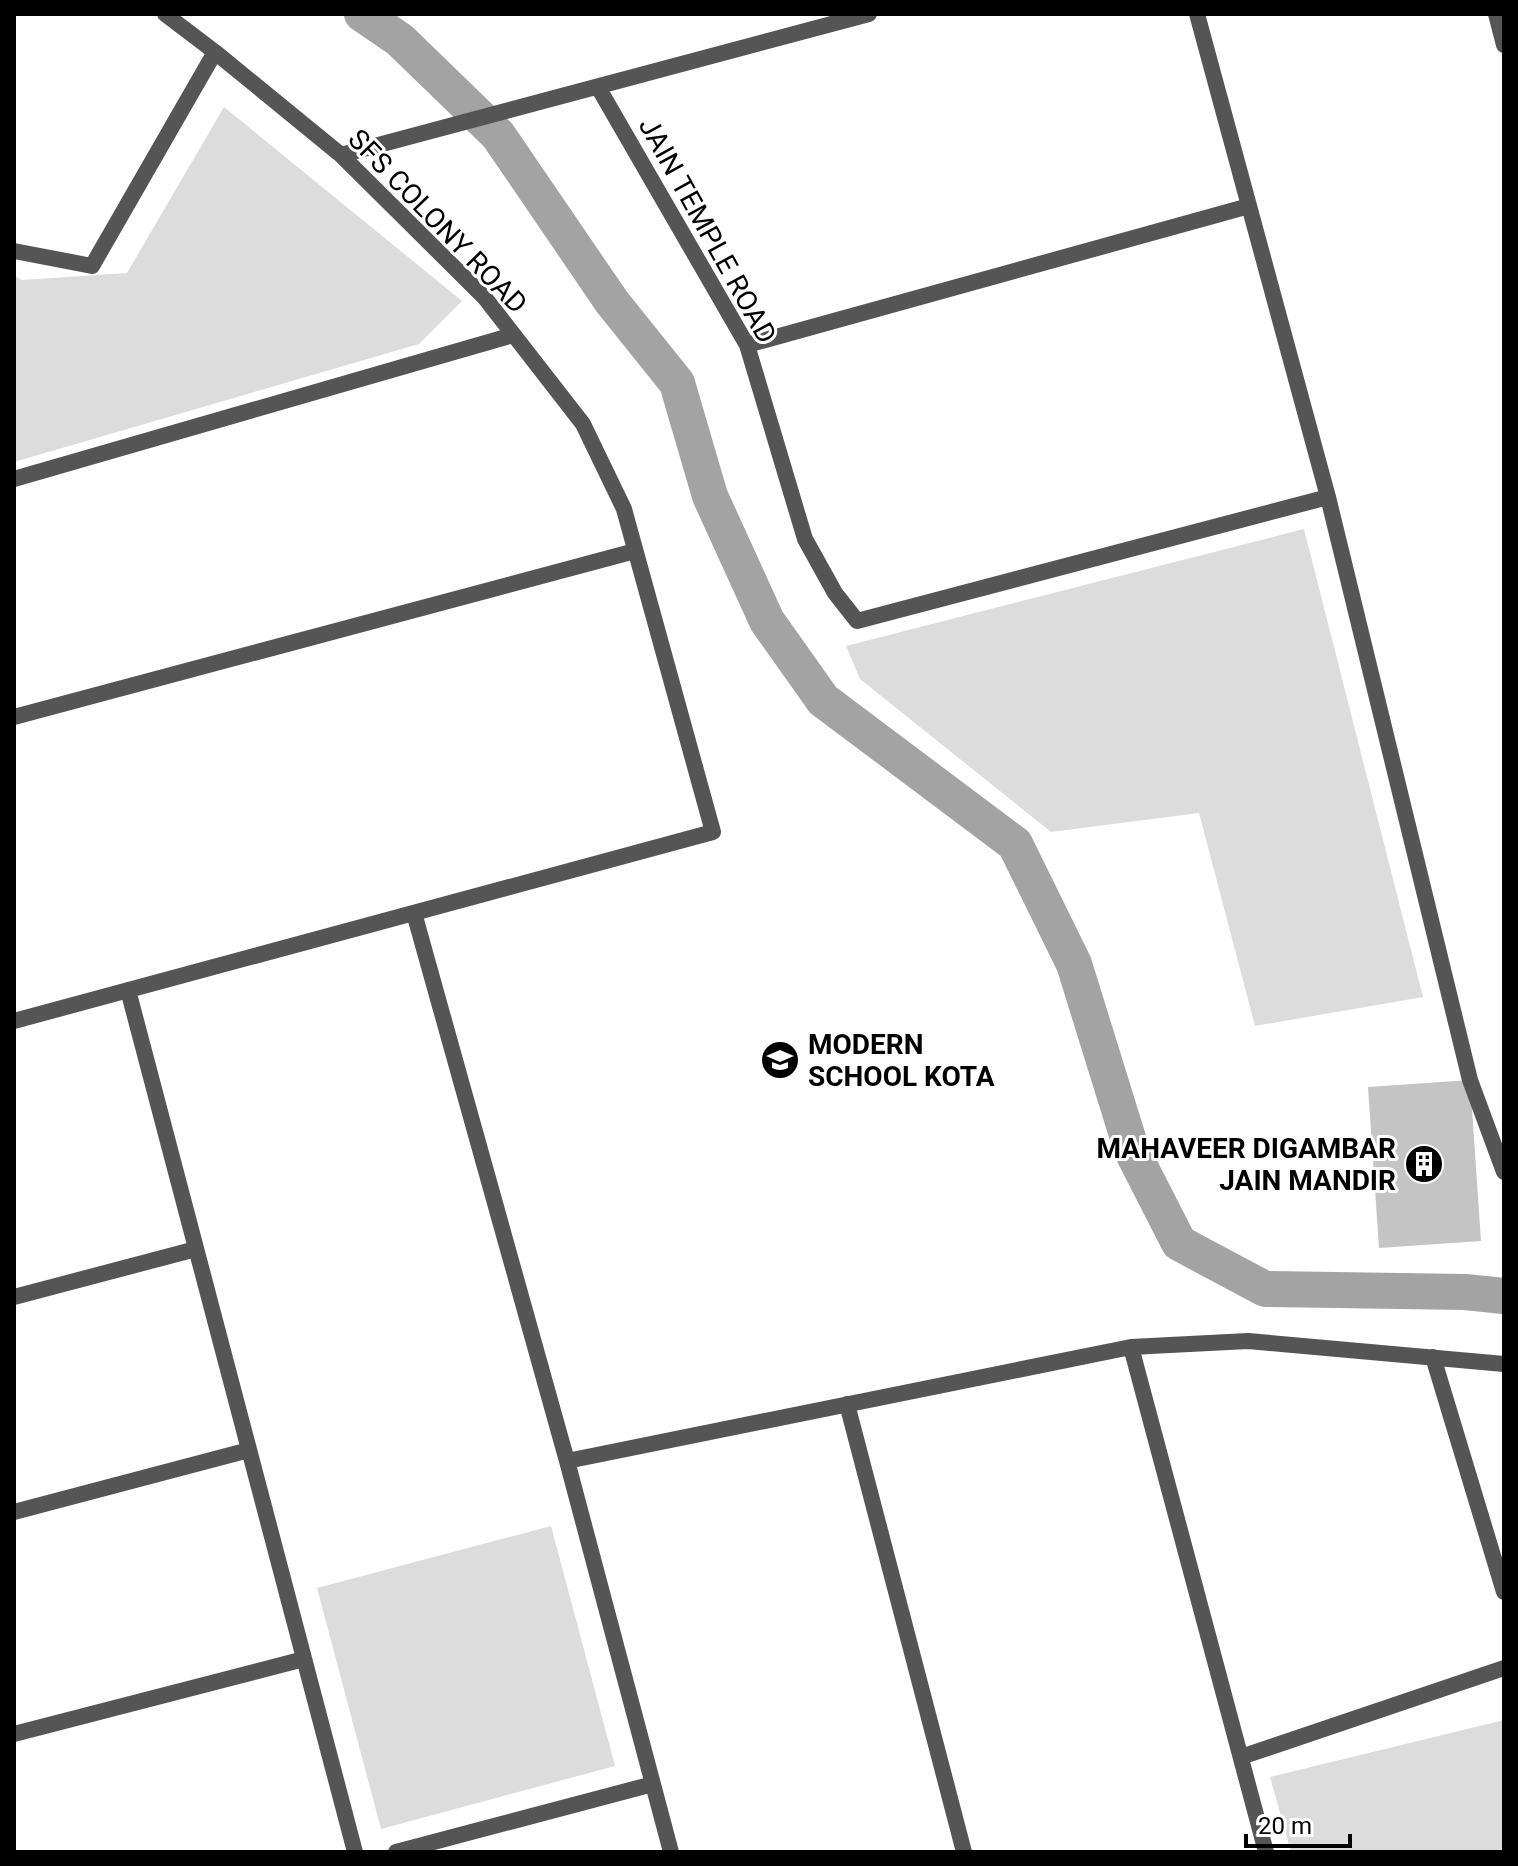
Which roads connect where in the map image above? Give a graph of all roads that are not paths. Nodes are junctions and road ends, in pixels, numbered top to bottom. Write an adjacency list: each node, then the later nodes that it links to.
1 (165, 14): 6 (street, SFS COLONY ROAD)
2 (869, 14): 7 (street)
3 (1197, 14): 9 (street)
4 (1496, 14): 5 (street)
5 (1504, 45)
6 (215, 52): 8 (street, SFS COLONY ROAD); 10 (street)
7 (598, 87): 8 (street); 12 (street, JAIN TEMPLE ROAD)
8 (341, 155): 11 (street, SFS COLONY ROAD)
9 (1249, 206): 12 (street); 14 (street)
10 (14, 251)
11 (513, 335): 13 (street); 15 (street, SFS COLONY ROAD)
12 (747, 345): 14 (street, JAIN TEMPLE ROAD)
13 (14, 479)
14 (1328, 497): 20 (street)
15 (635, 551): 16 (street); 17 (street, SFS COLONY ROAD)
16 (14, 717)
17 (414, 913): 18 (street); 28 (street)
18 (128, 990): 19 (street); 21 (street)
19 (14, 1021)
20 (1504, 1172)
21 (196, 1249): 22 (street); 27 (street)
22 (14, 1297)
23 (1131, 1347): 24 (street); 26 (street); 34 (street)
24 (1433, 1357): 25 (street); 30 (street)
25 (1504, 1364)
26 (847, 1404): 28 (street); 39 (street)
27 (249, 1450): 29 (street); 31 (street)
28 (567, 1461): 35 (street)
29 (14, 1512)
30 (1504, 1592)
31 (304, 1659): 33 (street); 36 (street)
32 (1504, 1668): 34 (street)
33 (14, 1734)
34 (1241, 1757): 40 (street)
35 (653, 1784): 37 (street); 38 (street)
36 (355, 1852)
37 (396, 1852)
38 (671, 1852)
39 (964, 1852)
40 (1266, 1852)

